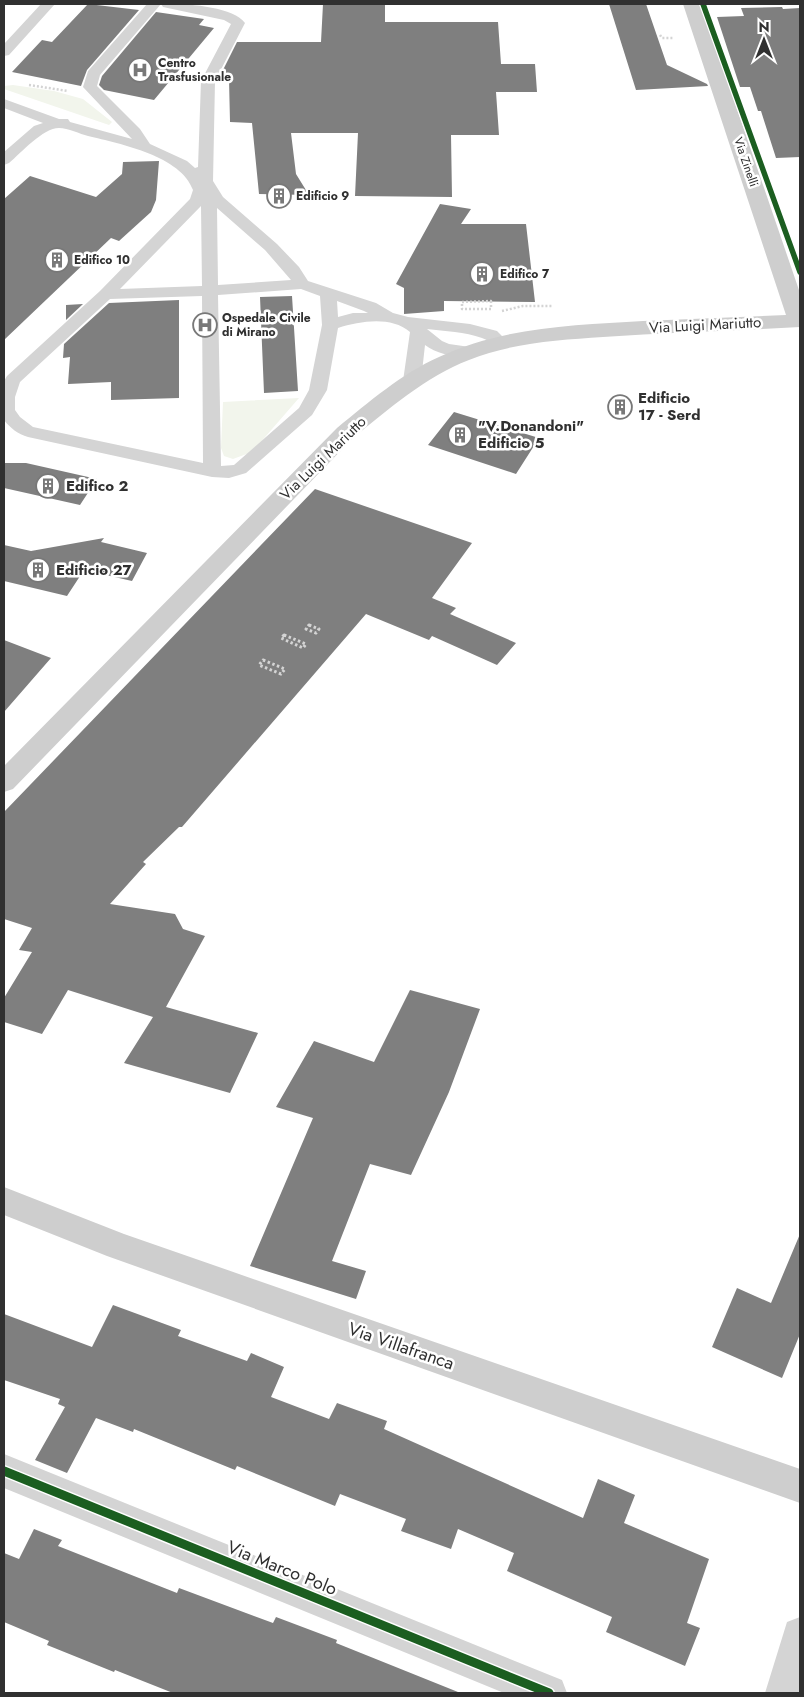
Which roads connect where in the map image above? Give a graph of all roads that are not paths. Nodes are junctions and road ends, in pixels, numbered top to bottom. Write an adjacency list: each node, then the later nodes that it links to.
1 (48, 4): 5 (lane)
2 (154, 4): 9 (lane)
3 (168, 4): 11 (lane)
4 (692, 4): 13 (main road, Via Zinelli)
5 (4, 52)
6 (4, 103): 7 (lane)
7 (40, 123): 8 (lane); 10 (lane)
8 (65, 123): 9 (lane); 11 (lane)
9 (143, 144): 11 (lane)
10 (4, 160)
11 (202, 185): 12 (lane); 14 (lane); 16 (lane)
12 (302, 284): 14 (lane); 15 (lane)
13 (794, 288): 18 (main road, Via Zinelli)
14 (209, 291): 16 (lane); 24 (lane)
15 (328, 293): 17 (lane); 19 (lane)
16 (106, 294): 24 (lane)
17 (387, 317): 19 (lane); 20 (lane)
18 (800, 321): 21 (main road, Via Luigi Mariutto)
19 (330, 325): 24 (lane)
20 (413, 326): 21 (lane); 22 (lane); 23 (lane)
21 (501, 343): 22 (main road, Via Luigi Mariutto)
22 (471, 352): 23 (main road, Via Luigi Mariutto)
23 (412, 381): 25 (main road, Via Luigi Mariutto)
24 (212, 471)
25 (4, 782)
26 (4, 1202): 28 (main road, Via Villafranca)
27 (4, 1471): 30 (street, Via Marco Polo)
28 (800, 1486)
29 (800, 1635): 31 (street)
30 (549, 1693)
31 (784, 1693)

